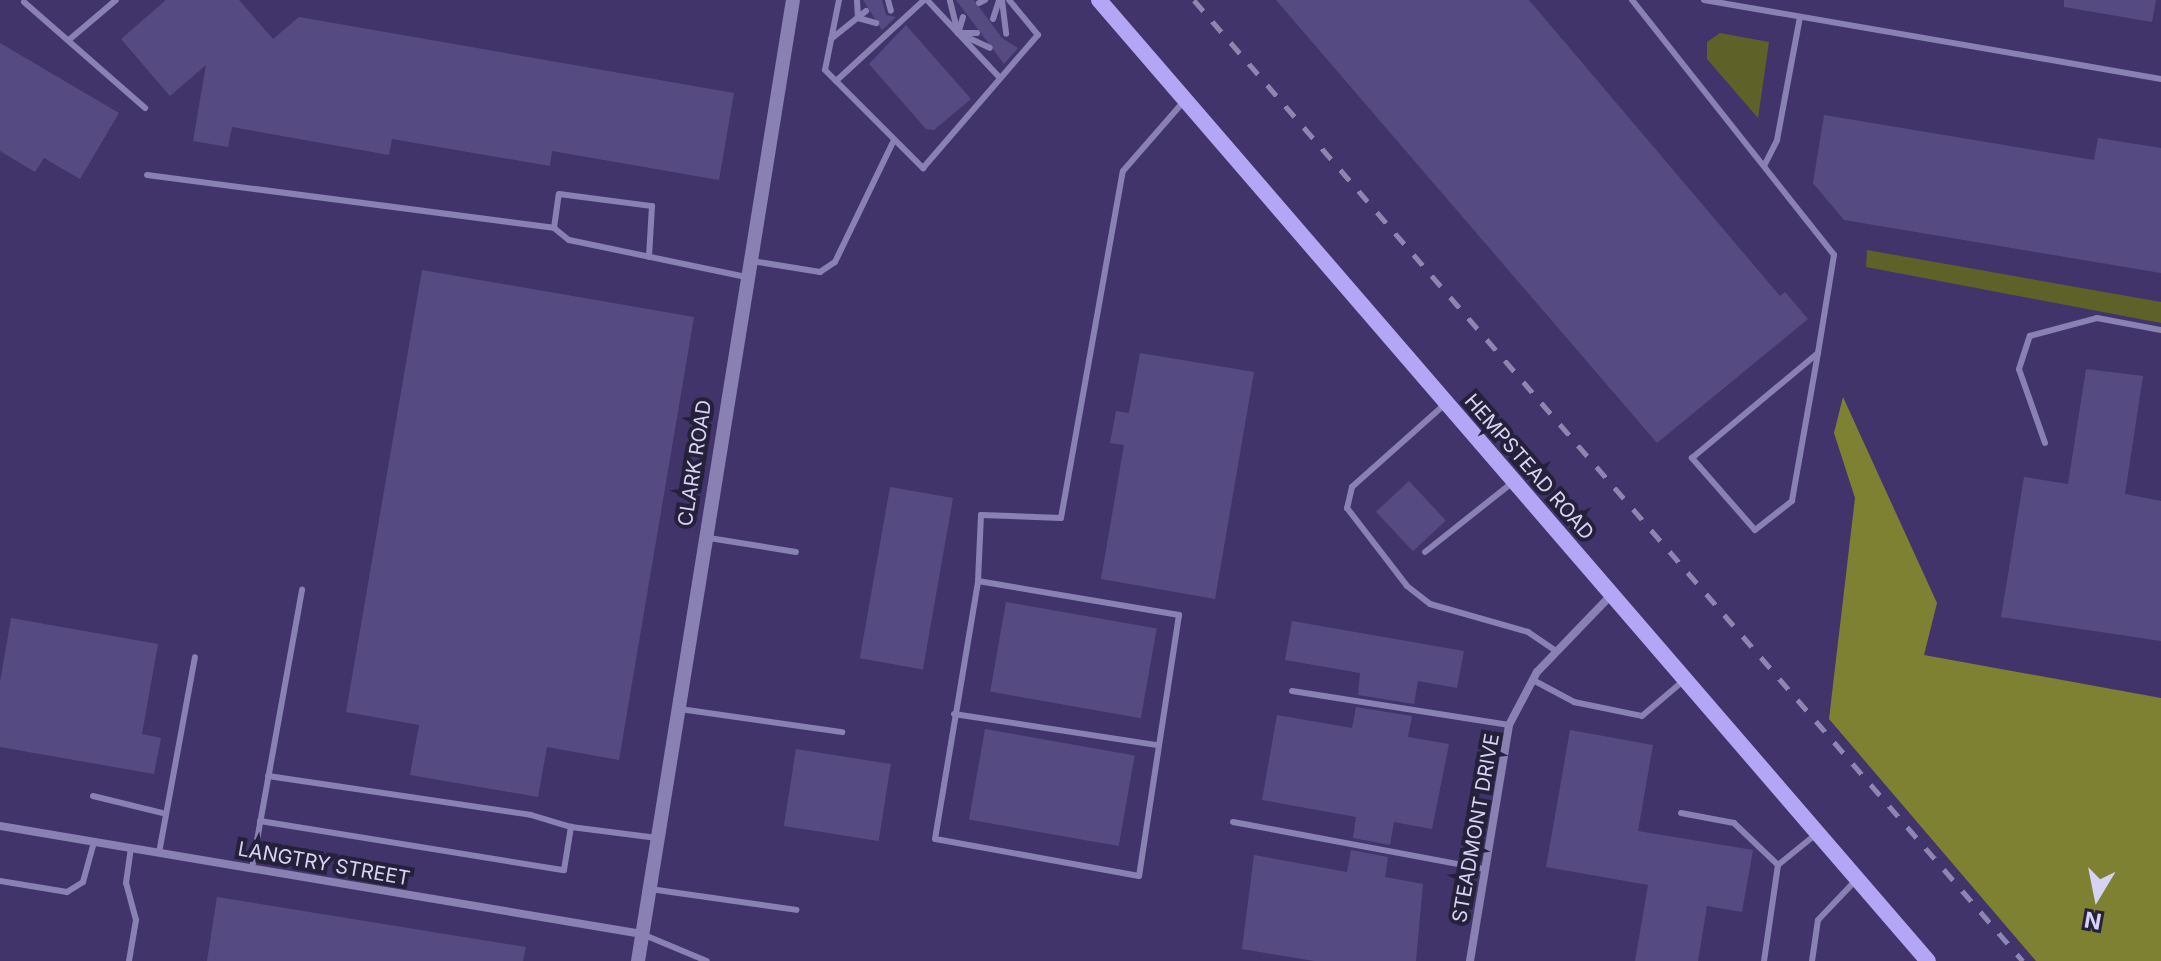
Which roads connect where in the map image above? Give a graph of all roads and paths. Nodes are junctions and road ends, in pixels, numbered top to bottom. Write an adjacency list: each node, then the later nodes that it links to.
1 (116, 0): 24 (lane)
2 (793, 0): 37 (street, CLARK ROAD)
3 (839, 0): 25 (lane)
4 (857, 0): 18 (lane)
5 (888, 0): 15 (lane)
6 (925, 0): 21 (lane); 29 (lane)
7 (1001, 0): 19 (lane); 23 (lane)
8 (1009, 0): 27 (lane)
9 (1099, 0): 30 (main road, HEMPSTEAD ROAD)
10 (1632, 0): 33 (lane)
11 (1704, 0): 17 (lane)
12 (950, 1): 21 (lane)
13 (24, 2): 24 (lane)
14 (866, 11): 18 (lane)
15 (891, 11)
16 (963, 17): 21 (lane)
17 (1800, 17): 28 (lane); 33 (lane)
18 (858, 18): 20 (lane); 25 (lane)
19 (993, 19)
20 (876, 23)
21 (958, 33): 22 (lane); 26 (lane); 27 (lane)
22 (977, 33)
23 (1006, 34)
24 (70, 39): 31 (lane)
25 (831, 39): 29 (lane)
26 (990, 48)
27 (999, 77): 32 (lane)
28 (2161, 79)
29 (836, 81): 32 (lane)
30 (1184, 101): 41 (main road, HEMPSTEAD ROAD); 47 (lane)
31 (145, 108)
32 (893, 142): 37 (lane)
33 (1764, 166): 40 (lane)
34 (147, 175): 35 (lane)
35 (554, 228): 36 (lane); 36 (lane)
36 (649, 257): 38 (lane)
37 (749, 260): 38 (street, CLARK ROAD)
38 (746, 277): 44 (street, CLARK ROAD)
39 (2161, 330): 42 (lane)
40 (1818, 353): 40 (lane)
41 (1446, 402): 43 (main road, HEMPSTEAD ROAD); 50 (lane)
42 (2045, 443)
43 (1515, 481): 46 (lane); 49 (main road, HEMPSTEAD ROAD)
44 (703, 537): 45 (lane); 55 (street, CLARK ROAD)
45 (796, 552)
46 (1425, 552)
47 (978, 581): 56 (lane); 59 (lane)
48 (302, 589): 60 (lane)
49 (1613, 594): 50 (street, STEADMONT DRIVE); 52 (main road, HEMPSTEAD ROAD)
50 (1555, 650): 53 (street, STEADMONT DRIVE)
51 (195, 657): 62 (lane)
52 (1686, 679): 53 (lane); 68 (main road, HEMPSTEAD ROAD)
53 (1533, 680): 57 (street, STEADMONT DRIVE)
54 (1292, 691): 57 (lane)
55 (677, 708): 58 (lane); 69 (street, CLARK ROAD)
56 (954, 714): 59 (lane); 59 (lane)
57 (1509, 725): 75 (street, STEADMONT DRIVE)
58 (842, 732)
59 (1156, 745)
60 (268, 776): 64 (lane); 67 (lane)
61 (93, 796): 62 (lane)
62 (162, 813): 72 (lane)
63 (1681, 813): 73 (lane)
64 (260, 821): 67 (lane); 74 (lane)
65 (1233, 822): 75 (lane)
66 (0, 826): 70 (street, LANGTRY STREET)
67 (571, 827): 69 (lane)
68 (1818, 833): 73 (lane); 76 (main road, HEMPSTEAD ROAD)
69 (657, 838): 78 (street, CLARK ROAD)
70 (94, 842): 71 (street, LANGTRY STREET); 77 (lane)
71 (131, 848): 72 (street, LANGTRY STREET); 81 (lane)
72 (159, 853): 74 (street, LANGTRY STREET)
73 (1778, 865): 85 (lane)
74 (252, 868): 80 (street, LANGTRY STREET)
75 (1484, 869): 84 (street, STEADMONT DRIVE)
76 (1857, 878): 86 (lane); 87 (main road, HEMPSTEAD ROAD)
77 (0, 881)
78 (649, 889): 79 (lane); 80 (street, CLARK ROAD)
79 (797, 910)
80 (642, 934): 82 (street, CLARK ROAD); 83 (lane)
81 (129, 961)
82 (636, 961)
83 (707, 961)
84 (1470, 961)
85 (1764, 961)
86 (1812, 961)
87 (1928, 961)

